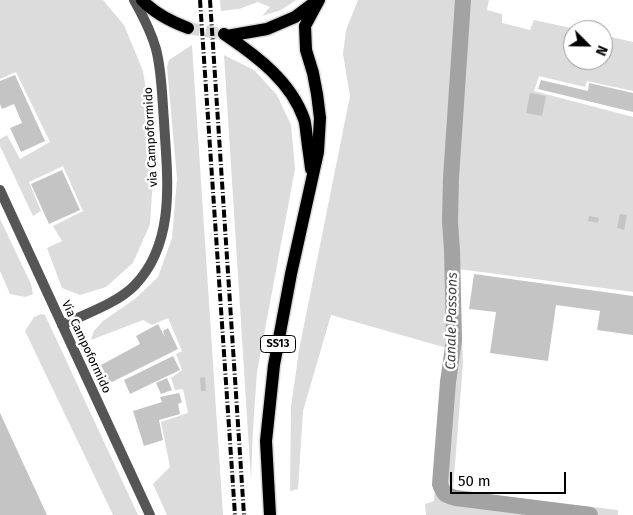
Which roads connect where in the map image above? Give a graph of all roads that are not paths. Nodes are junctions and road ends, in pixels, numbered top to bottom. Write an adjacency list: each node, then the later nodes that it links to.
1 (134, 0): 7 (street, via Campoformido)
2 (142, 0): 4 (main road)
3 (318, 0): 5 (main road, SS13); 5 (main road, SS13)
4 (188, 28)
5 (313, 176): 9 (main road, SS13 / SS13)
6 (0, 190): 7 (street, Via Campoformido)
7 (62, 325): 8 (street, Via Campoformido)
8 (150, 515)
9 (270, 515)

